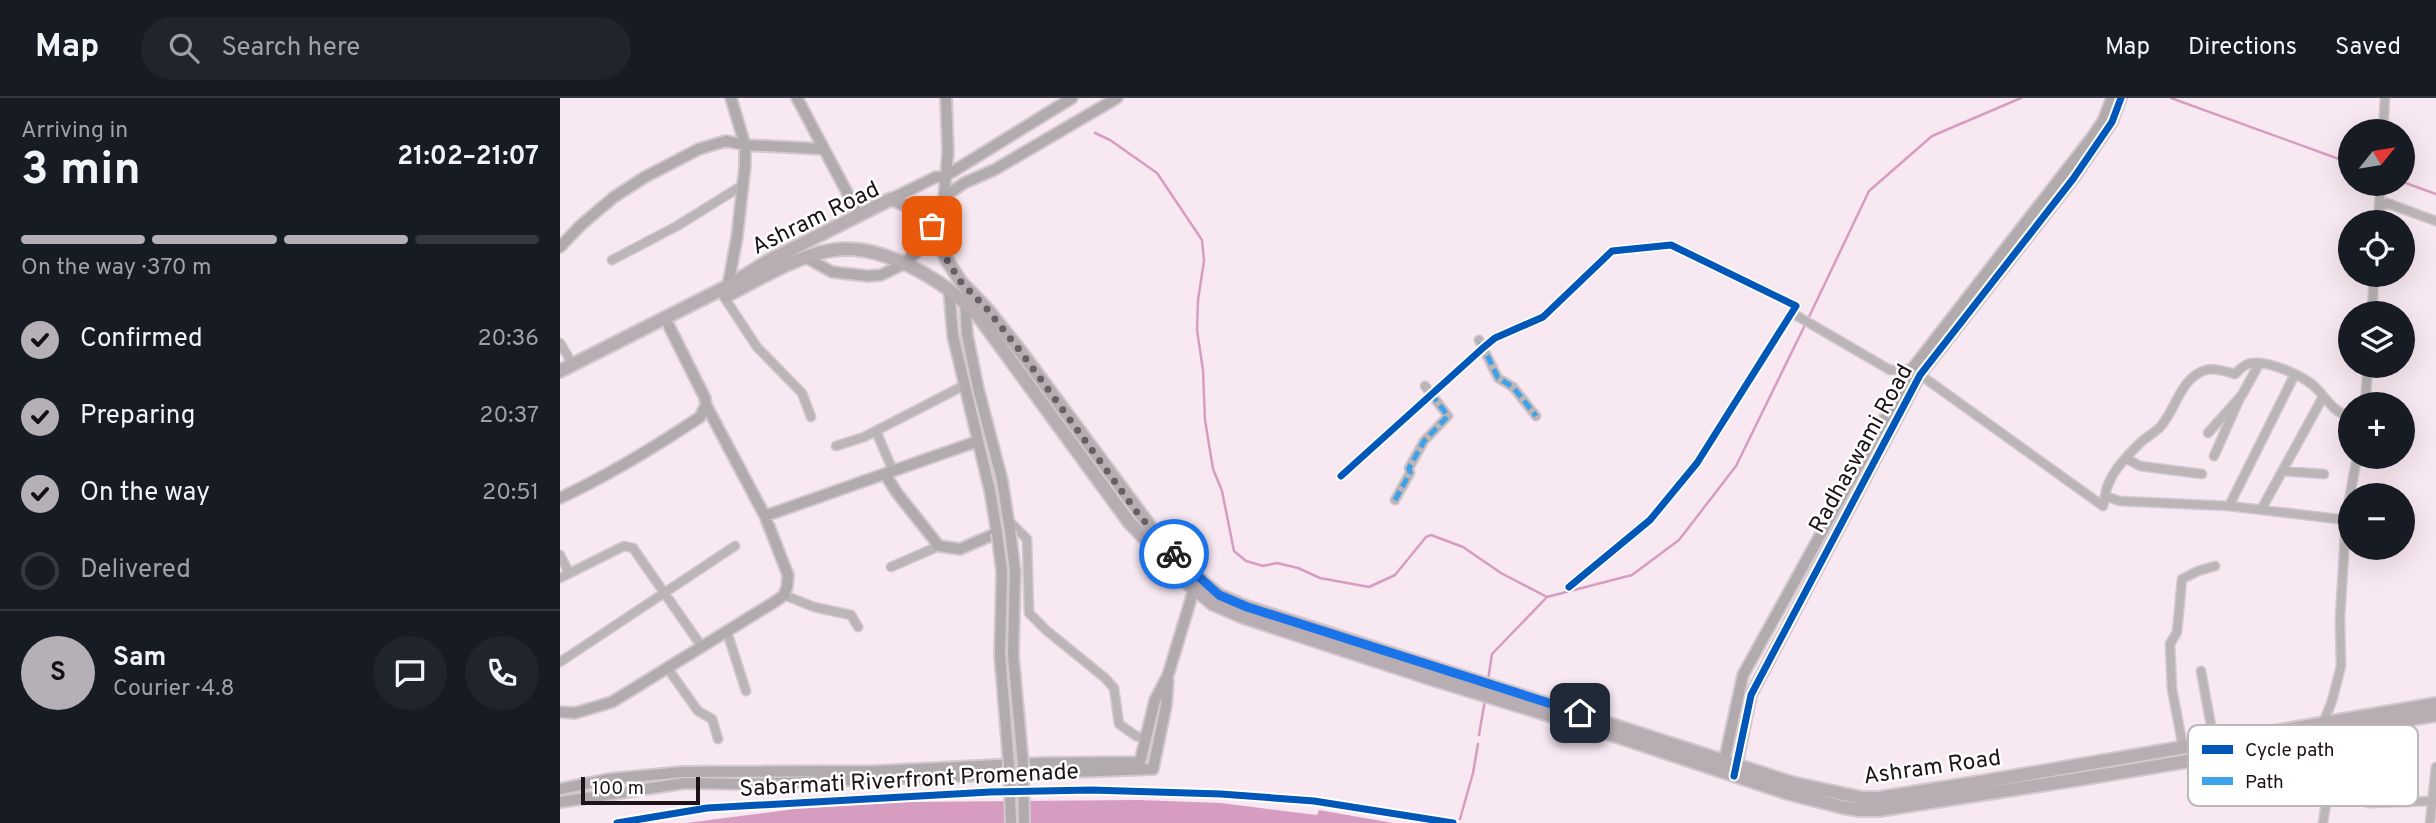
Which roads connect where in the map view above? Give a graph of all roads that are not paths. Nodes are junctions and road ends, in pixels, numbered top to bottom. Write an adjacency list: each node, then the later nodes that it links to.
1 (732, 98): 11 (street)
2 (797, 98): 12 (street)
3 (939, 98): 13 (street)
4 (946, 98): 13 (street)
5 (1072, 98): 13 (street)
6 (1117, 98): 16 (street)
7 (2112, 98): 38 (street, Radhaswami Road)
8 (2120, 98): 38 (street, Radhaswami Road)
9 (2385, 98): 10 (street)
10 (2384, 119)
11 (745, 145): 12 (street); 14 (street); 23 (street)
12 (824, 149): 20 (street)
13 (940, 177): 16 (street); 17 (street)
14 (743, 185): 25 (street); 29 (street)
15 (2380, 196): 18 (street)
16 (944, 197): 22 (street)
17 (891, 199): 20 (main road, Ashram Road); 22 (main road, Ashram Road)
18 (2379, 207): 19 (street); 21 (street)
19 (2379, 210)
20 (859, 215): 29 (main road, Ashram Road)
21 (2436, 221)
22 (932, 226): 26 (street); 27 (main road, Ashram Road)
23 (560, 247)
24 (807, 258): 26 (main road, Ashram Road); 26 (street); 29 (main road, Ashram Road)
25 (612, 260)
26 (904, 264): 28 (main road, Ashram Road)
27 (961, 282): 30 (street); 78 (main road, Ashram Road)
28 (949, 289): 30 (main road, Ashram Road); 41 (street)
29 (726, 292): 32 (main road, Ashram Road); 36 (main road, Ashram Road); 49 (street)
30 (965, 303): 68 (street); 78 (main road, Ashram Road)
31 (1792, 313): 34 (street); 38 (street); 79 (street)
32 (668, 326): 40 (main road, Ashram Road); 46 (street)
33 (560, 343): 36 (street)
34 (1481, 343): 43 (street); 48 (street)
35 (2259, 364): 39 (street); 44 (street); 55 (street)
36 (573, 365): 37 (main road, Ashram Road)
37 (560, 371)
38 (1916, 372): 61 (street); 103 (street, Radhaswami Road)
39 (2295, 374): 45 (street); 64 (street)
40 (560, 380)
41 (963, 386): 50 (street); 52 (street)
42 (1425, 386): 43 (street)
43 (1432, 395): 60 (street); 63 (street)
44 (2242, 395): 51 (street); 54 (street)
45 (2323, 397): 47 (street); 56 (street)
46 (706, 405): 62 (street); 66 (street)
47 (2338, 414)
48 (1536, 416)
49 (811, 417)
50 (876, 431): 53 (street); 57 (street)
51 (2208, 433)
52 (978, 442): 57 (street); 69 (street)
53 (836, 446)
54 (2214, 456)
55 (2127, 459): 58 (street); 61 (street)
56 (2283, 471): 59 (street); 65 (street)
57 (889, 472): 66 (street); 71 (street)
58 (2202, 474)
59 (2324, 474)
60 (1341, 476)
61 (2105, 496): 64 (street)
62 (560, 498)
63 (1395, 500)
64 (2229, 506): 65 (street)
65 (2261, 510): 67 (street)
66 (765, 516): 81 (street)
67 (2338, 519)
68 (1009, 526): 97 (street); 111 (street, bridge)
69 (997, 533): 71 (street); 110 (street, bridge)
70 (735, 546): 80 (street)
71 (939, 546): 75 (street)
72 (560, 555): 76 (street)
73 (2344, 560): 94 (street)
74 (2215, 566): 100 (street)
75 (891, 567)
76 (569, 573): 77 (street); 80 (street)
77 (560, 578)
78 (1197, 584): 88 (street); 103 (main road, Ashram Road)
79 (1569, 587)
80 (664, 594): 84 (street); 85 (street)
81 (784, 594): 82 (street); 83 (street)
82 (858, 627)
83 (727, 632): 84 (street); 89 (street)
84 (702, 647): 86 (street)
85 (560, 662)
86 (668, 668): 91 (street); 98 (street)
87 (2201, 671): 93 (street)
88 (1168, 675): 97 (street); 108 (street)
89 (746, 691)
90 (2436, 704): 95 (main road, Ashram Road)
91 (560, 712)
92 (2436, 715): 96 (main road, Ashram Road)
93 (2211, 725)
94 (2327, 725)
95 (2340, 725)
96 (2351, 725)
97 (1146, 738): 105 (street)
98 (718, 739)
99 (2188, 746): 100 (main road, Ashram Road)
100 (2183, 747): 109 (main road, Ashram Road)
101 (2188, 761): 109 (main road, Ashram Road)
102 (2436, 766): 104 (street)
103 (1729, 769): 109 (main road, Ashram Road)
104 (2435, 778): 107 (street)
105 (560, 789)
106 (2418, 801): 107 (street)
107 (2432, 801): 112 (street)
108 (560, 802)
109 (1861, 804)
110 (1010, 823)
111 (1024, 823)
112 (2430, 823)

